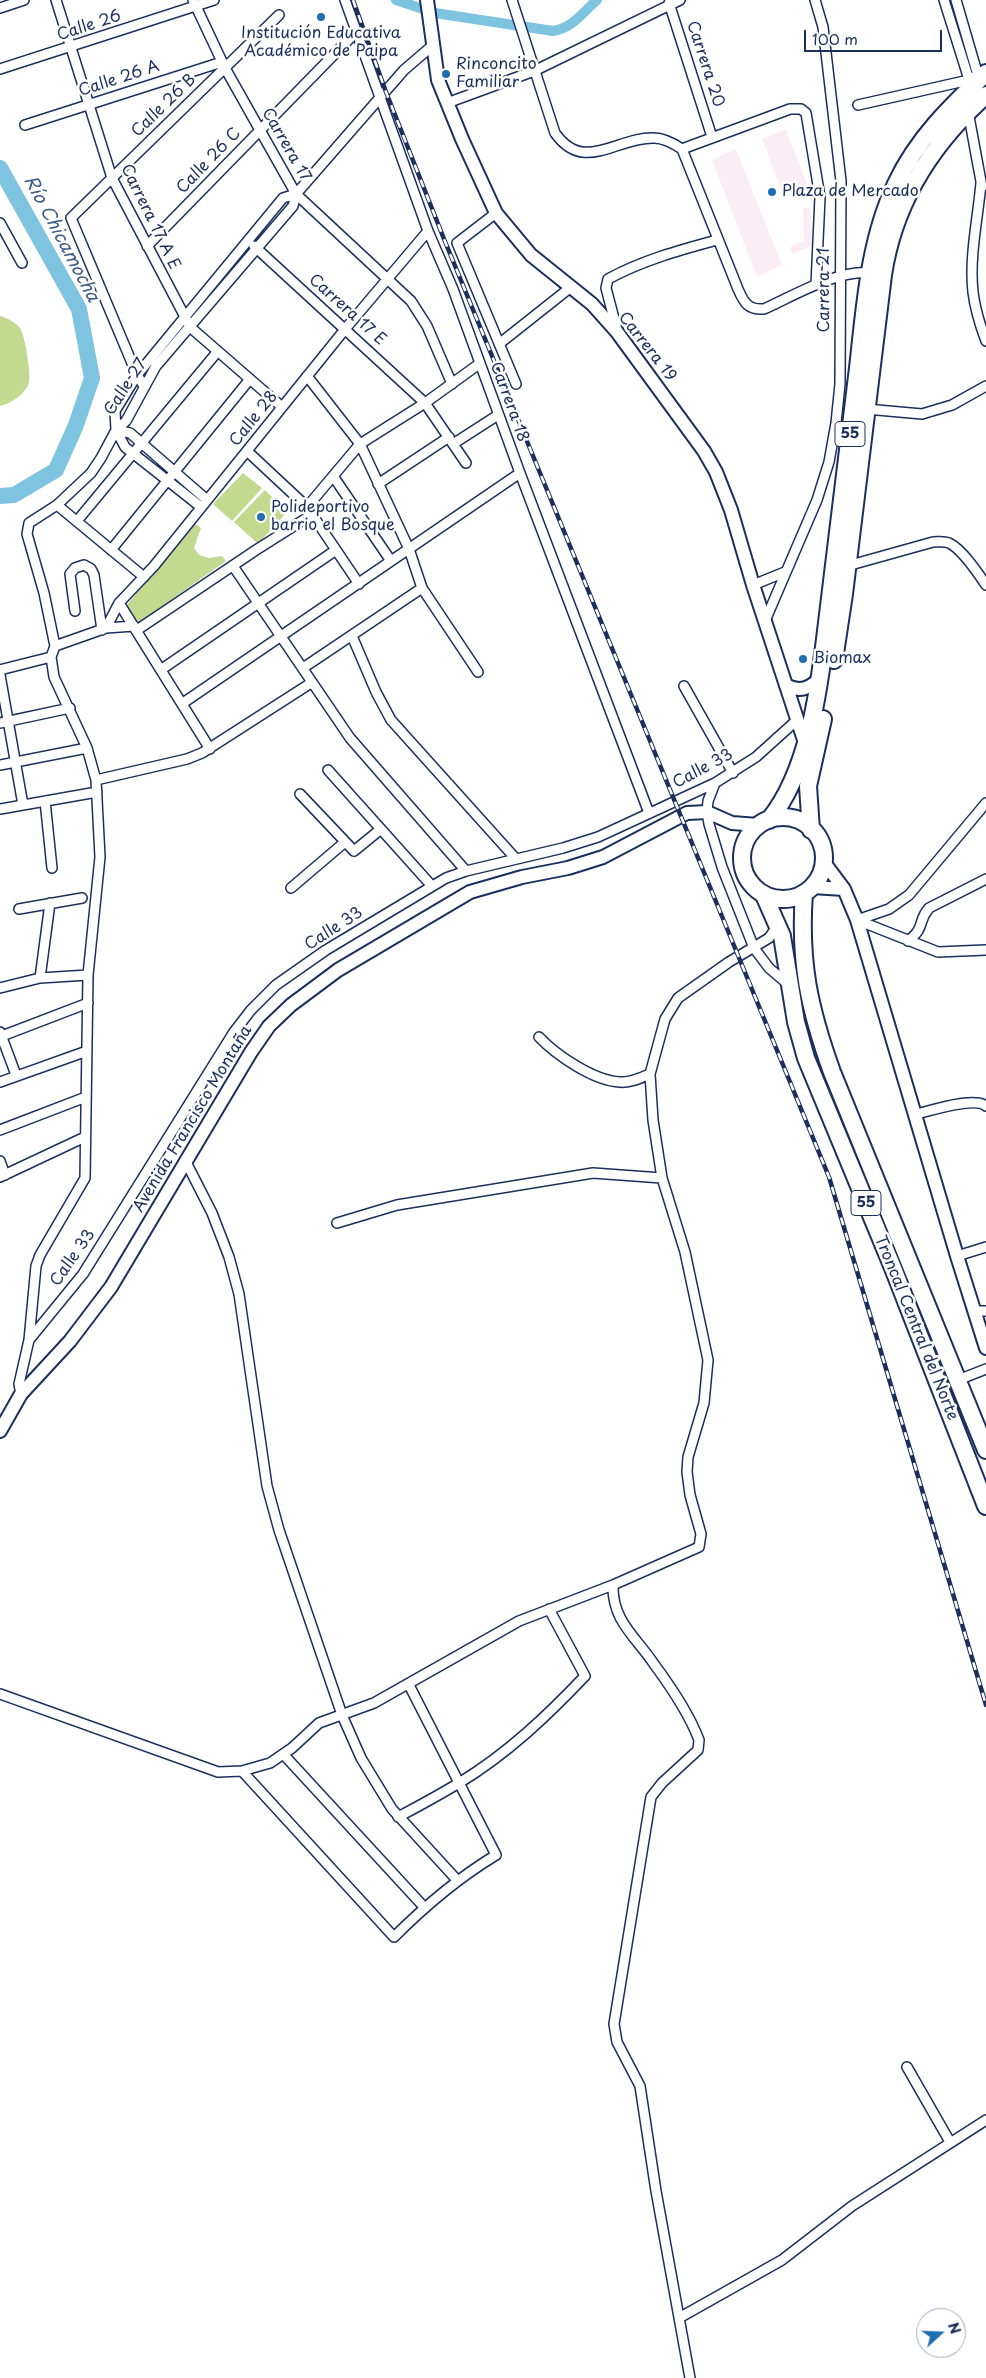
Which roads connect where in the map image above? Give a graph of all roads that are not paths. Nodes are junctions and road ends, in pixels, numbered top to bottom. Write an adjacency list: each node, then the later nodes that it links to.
1 (24, 0): 13 (street)
2 (56, 0): 17 (street, Carrera 17 A E)
3 (214, 0): 12 (street, Calle 26)
4 (345, 0): 15 (street, Carrera 18)
5 (427, 0): 16 (street, Carrera 19)
6 (512, 0): 20 (street)
7 (680, 0): 11 (street)
8 (815, 0): 44 (street, Carrera 21)
9 (944, 0): 21 (street)
10 (956, 0): 21 (street)
11 (670, 3): 20 (street); 29 (street, Carrera 20)
12 (195, 4): 17 (street, Calle 26); 18 (street, Carrera 17)
13 (0, 8)
14 (279, 15): 18 (street, Calle 26 B)
15 (356, 32): 22 (street, Carrera 18); 28 (street, Calle 26 C)
16 (432, 46): 22 (street, Calle 27); 23 (street, Carrera 19)
17 (71, 47): 19 (street, Calle 26); 24 (street, Carrera 17 A E)
18 (223, 65): 24 (street, Calle 26 A); 28 (street, Carrera 17); 31 (street, Calle 26 B)
19 (0, 69)
20 (534, 71): 23 (street); 30 (street)
21 (978, 82): 25 (street); 26 (highway, 55); 43 (highway, 55)
22 (380, 99): 33 (street, Calle 27); 37 (street, Carrera 18)
23 (447, 103): 35 (street, Carrera 19)
24 (90, 104): 27 (street, Calle 26 A); 31 (street, Carrera 17 A E)
25 (858, 105)
26 (968, 111): 32 (street); 43 (highway, 55)
27 (25, 125)
28 (260, 130): 33 (street, Carrera 17); 40 (street, Calle 26 C)
29 (712, 137): 30 (street); 46 (street)
30 (682, 149): 38 (street)
31 (112, 178): 40 (street, Carrera 17 A E); 56 (street, Calle 26 B)
32 (981, 183): 34 (street); 52 (street)
33 (296, 194): 39 (street, Calle 27); 41 (street, Calle 27); 45 (street, Carrera 17)
34 (986, 197)
35 (496, 213): 47 (street, Carrera 19); 53 (street)
36 (0, 223): 42 (street)
37 (428, 231): 45 (street, Calle 28); 55 (street, Carrera 18)
38 (717, 240): 46 (street); 51 (street)
39 (248, 241): 41 (street, Carrera 17 E); 48 (street, Calle 27)
40 (146, 246): 48 (street, Carrera 17 A E)
41 (257, 249): 49 (street, Calle 27); 50 (street, Carrera 17 E)
42 (22, 263)
43 (876, 274): 44 (street); 65 (highway, 55); 110 (highway, 55)
44 (840, 277): 46 (street); 89 (street, Carrera 21)
45 (388, 278): 50 (street, Calle 28); 59 (street, Carrera 17)
46 (816, 285)
47 (571, 286): 51 (street, Carrera 19); 53 (street)
48 (185, 317): 49 (street, Carrera 17 A E); 56 (street, Calle 27)
49 (190, 327): 54 (street, Carrera 17 A E); 61 (street, Calle 27)
50 (346, 328): 57 (street, Calle 28); 63 (street, Carrera 17 E)
51 (617, 332): 93 (street, Carrera 19)
52 (986, 341)
53 (499, 344): 60 (street)
54 (218, 351): 58 (street, Carrera 17 A E); 69 (street)
55 (479, 364): 59 (street); 66 (street, Carrera 18)
56 (137, 375): 61 (street); 67 (street, Calle 27)
57 (307, 376): 64 (street, Calle 28); 70 (street)
58 (250, 379): 64 (street, Carrera 17 A E); 74 (street)
59 (452, 384): 63 (street)
60 (516, 384)
61 (144, 386): 67 (street, Calle 27)
62 (986, 386): 65 (street)
63 (425, 403): 68 (street, Carrera 17 E); 70 (street)
64 (282, 407): 71 (street, Calle 28)
65 (866, 410): 88 (highway, 55)
66 (498, 415): 68 (street); 75 (street, Carrera 18)
67 (116, 430): 69 (street); 72 (street); 80 (street)
68 (451, 441): 73 (street, Carrera 17 E); 78 (street)
69 (142, 444): 72 (street); 74 (street)
70 (360, 444): 76 (street); 78 (street)
71 (247, 451): 79 (street, Calle 28); 81 (street)
72 (134, 454): 77 (street); 82 (street)
73 (466, 463)
74 (175, 472): 77 (street); 79 (street)
75 (520, 473): 83 (street); 134 (street, Carrera 18)
76 (333, 476): 81 (street); 86 (street)
77 (168, 480): 79 (street); 84 (street)
78 (378, 484): 83 (street)
79 (204, 504): 90 (street, Calle 28)
80 (57, 505): 82 (street); 103 (street)
81 (310, 510): 85 (street); 87 (street)
82 (77, 522): 84 (street)
83 (409, 549): 86 (street); 94 (street)
84 (111, 550): 90 (street)
85 (336, 550): 91 (street); 96 (street)
86 (391, 562): 91 (street)
87 (233, 566): 96 (street); 99 (street)
88 (847, 566): 92 (street); 137 (highway, 55)
89 (785, 572): 93 (street); 98 (street, Carrera 21)
90 (144, 577): 95 (street, Calle 28)
91 (359, 584): 102 (street)
92 (986, 585)
93 (753, 586): 98 (street, Carrera 19)
94 (422, 588): 101 (street); 108 (street)
95 (118, 603): 99 (street); 100 (street, Calle 28)
96 (258, 603): 102 (street); 106 (street)
97 (75, 611): 100 (street)
98 (765, 621): 112 (street, Carrera 19)
99 (135, 628): 100 (street); 106 (street)
100 (104, 629): 103 (street)
101 (352, 636): 105 (street); 139 (street)
102 (282, 637): 105 (street); 114 (street)
103 (55, 646): 104 (street)
104 (51, 657): 107 (street); 115 (street)
105 (303, 668): 111 (street)
106 (162, 669): 114 (street)
107 (0, 670)
108 (478, 672)
109 (0, 676): 117 (street)
110 (821, 678): 112 (street); 118 (highway, 55)
111 (312, 683): 120 (street); 142 (street)
112 (786, 685): 116 (street, Carrera 19)
113 (684, 686): 124 (street)
114 (183, 703): 120 (street)
115 (70, 708): 117 (street); 119 (street)
116 (797, 720): 118 (street, Carrera 19); 124 (street, Calle 33)
117 (4, 722): 121 (street)
118 (805, 743): 135 (highway, 55)
119 (87, 748): 121 (street); 125 (street)
120 (210, 749): 125 (street)
121 (17, 762): 122 (street); 131 (street)
122 (0, 765)
123 (328, 770): 136 (street)
124 (733, 773): 126 (street, Calle 33)
125 (96, 780): 127 (street)
126 (715, 783): 133 (street); 134 (street, Calle 33)
127 (97, 792): 129 (street); 157 (street)
128 (300, 794): 138 (street)
129 (45, 801): 131 (street); 141 (street)
130 (986, 803): 152 (street)
131 (23, 805): 132 (street)
132 (0, 810)
133 (707, 812): 135 (street); 155 (street); 174 (street, Avenida Francisco Montaña)
134 (649, 813): 139 (street, Calle 33)
135 (764, 823): 137 (highway); 148 (highway, 55)
136 (381, 829): 138 (street); 144 (street)
137 (811, 830): 140 (highway, 55)
138 (345, 842): 145 (street)
139 (516, 859): 142 (street, Calle 33)
140 (823, 861): 146 (street); 147 (highway, 55)
141 (52, 868)
142 (466, 870): 144 (street, Calle 33)
143 (986, 879): 154 (street)
144 (431, 885): 181 (street, Calle 33)
145 (291, 888)
146 (844, 889): 147 (street); 152 (street)
147 (808, 890): 148 (highway); 184 (highway, Troncal Central del Norte / 55)
148 (764, 895): 153 (highway, Troncal Central del Norte / 55)
149 (82, 898): 150 (street)
150 (50, 903): 151 (street); 158 (street)
151 (19, 909)
152 (857, 920): 154 (street); 170 (street)
153 (778, 925): 155 (street); 159 (highway, Troncal Central del Norte / 55)
154 (908, 941): 156 (street)
155 (754, 948): 159 (street); 165 (street)
156 (986, 950)
157 (88, 975): 158 (street); 161 (street)
158 (40, 978): 160 (street)
159 (790, 985): 188 (highway, Troncal Central del Norte / 55)
160 (0, 988)
161 (88, 1003): 162 (street); 164 (street)
162 (1, 1034): 166 (street)
163 (539, 1037): 165 (street)
164 (87, 1051): 166 (street); 168 (street)
165 (650, 1074): 176 (street)
166 (16, 1075): 167 (street)
167 (0, 1082)
168 (86, 1097): 171 (street); 172 (street)
169 (986, 1106): 170 (street)
170 (916, 1114): 179 (street)
171 (0, 1130)
172 (85, 1137): 175 (street); 181 (street)
173 (0, 1161): 175 (street)
174 (186, 1162): 185 (street, Avenida Francisco Montaña); 193 (street)
175 (2, 1176)
176 (662, 1178): 177 (street); 189 (street)
177 (337, 1223)
178 (986, 1247): 179 (street)
179 (957, 1256): 180 (street)
180 (980, 1311): 182 (street)
181 (29, 1340): 185 (street)
182 (986, 1348)
183 (986, 1369): 184 (street)
184 (958, 1380): 187 (highway, Troncal Central del Norte / 55)
185 (21, 1394): 186 (street, Avenida Francisco Montaña)
186 (0, 1431)
187 (986, 1450)
188 (986, 1506)
189 (613, 1585): 190 (street); 203 (street)
190 (549, 1609): 191 (street); 196 (street)
191 (409, 1685): 193 (street); 196 (street)
192 (0, 1694): 195 (street)
193 (342, 1715): 194 (street); 197 (street)
194 (284, 1755): 195 (street); 199 (street)
195 (242, 1771): 199 (street)
196 (460, 1783): 197 (street); 198 (street)
197 (398, 1818): 198 (street)
198 (457, 1880): 199 (street)
199 (424, 1907)
200 (907, 2067): 202 (street)
201 (986, 2120): 202 (street)
202 (950, 2142): 203 (street)
203 (679, 2318): 204 (street)
204 (690, 2378)

